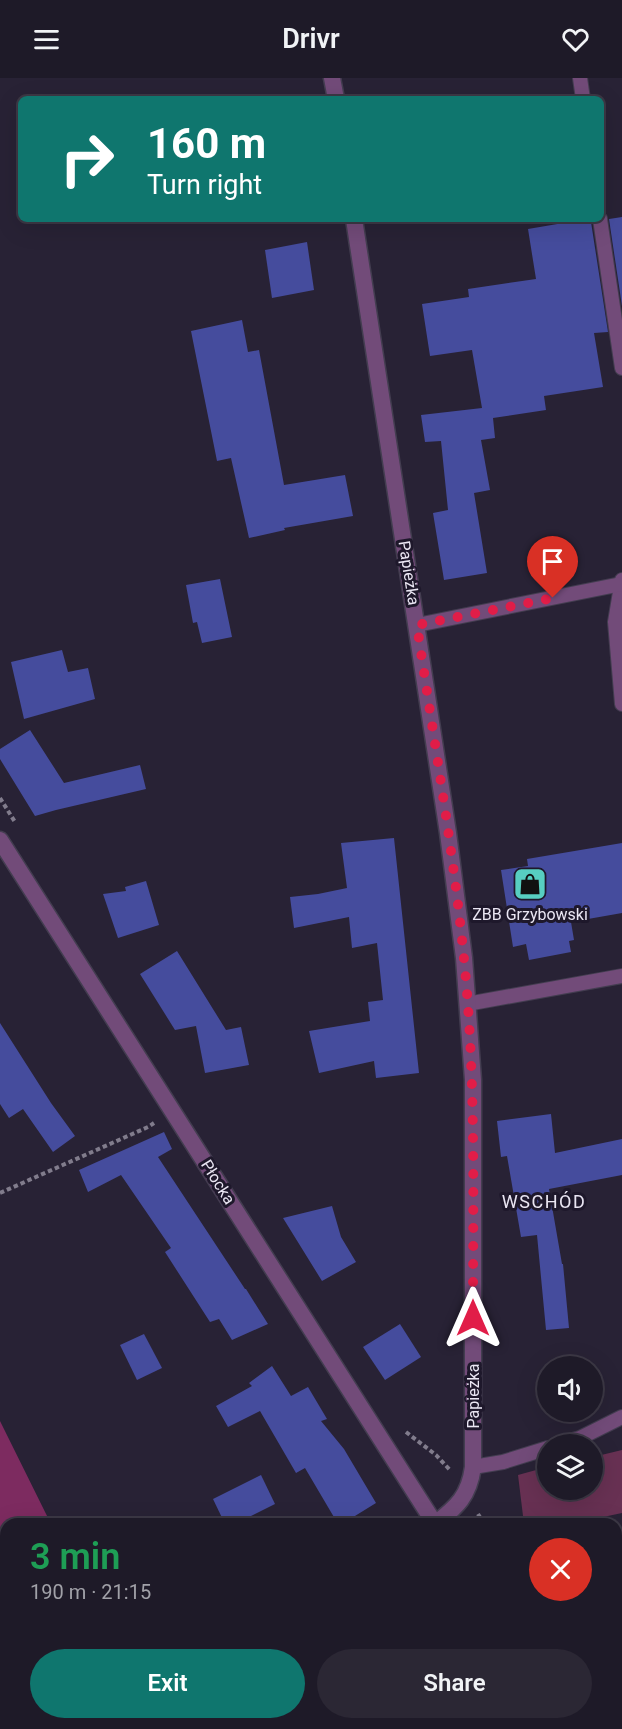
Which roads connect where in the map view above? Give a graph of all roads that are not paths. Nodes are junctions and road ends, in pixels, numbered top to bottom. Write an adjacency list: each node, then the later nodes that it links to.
1 (332, 78): 3 (street)
2 (580, 78): 4 (lane)
3 (335, 96)
4 (583, 96)
5 (354, 222): 9 (street, Papieżka)
6 (600, 222): 7 (lane)
7 (622, 368)
8 (622, 582): 9 (lane); 10 (lane)
9 (417, 625): 13 (street, Papieżka)
10 (622, 704)
11 (0, 840): 18 (street, Płocka)
12 (622, 976): 13 (lane)
13 (467, 1005): 17 (street, Papieżka)
14 (622, 1417): 15 (lane)
15 (588, 1434)
16 (537, 1451): 17 (lane)
17 (473, 1467): 19 (street, Papieżka)
18 (431, 1518)
19 (442, 1518)

